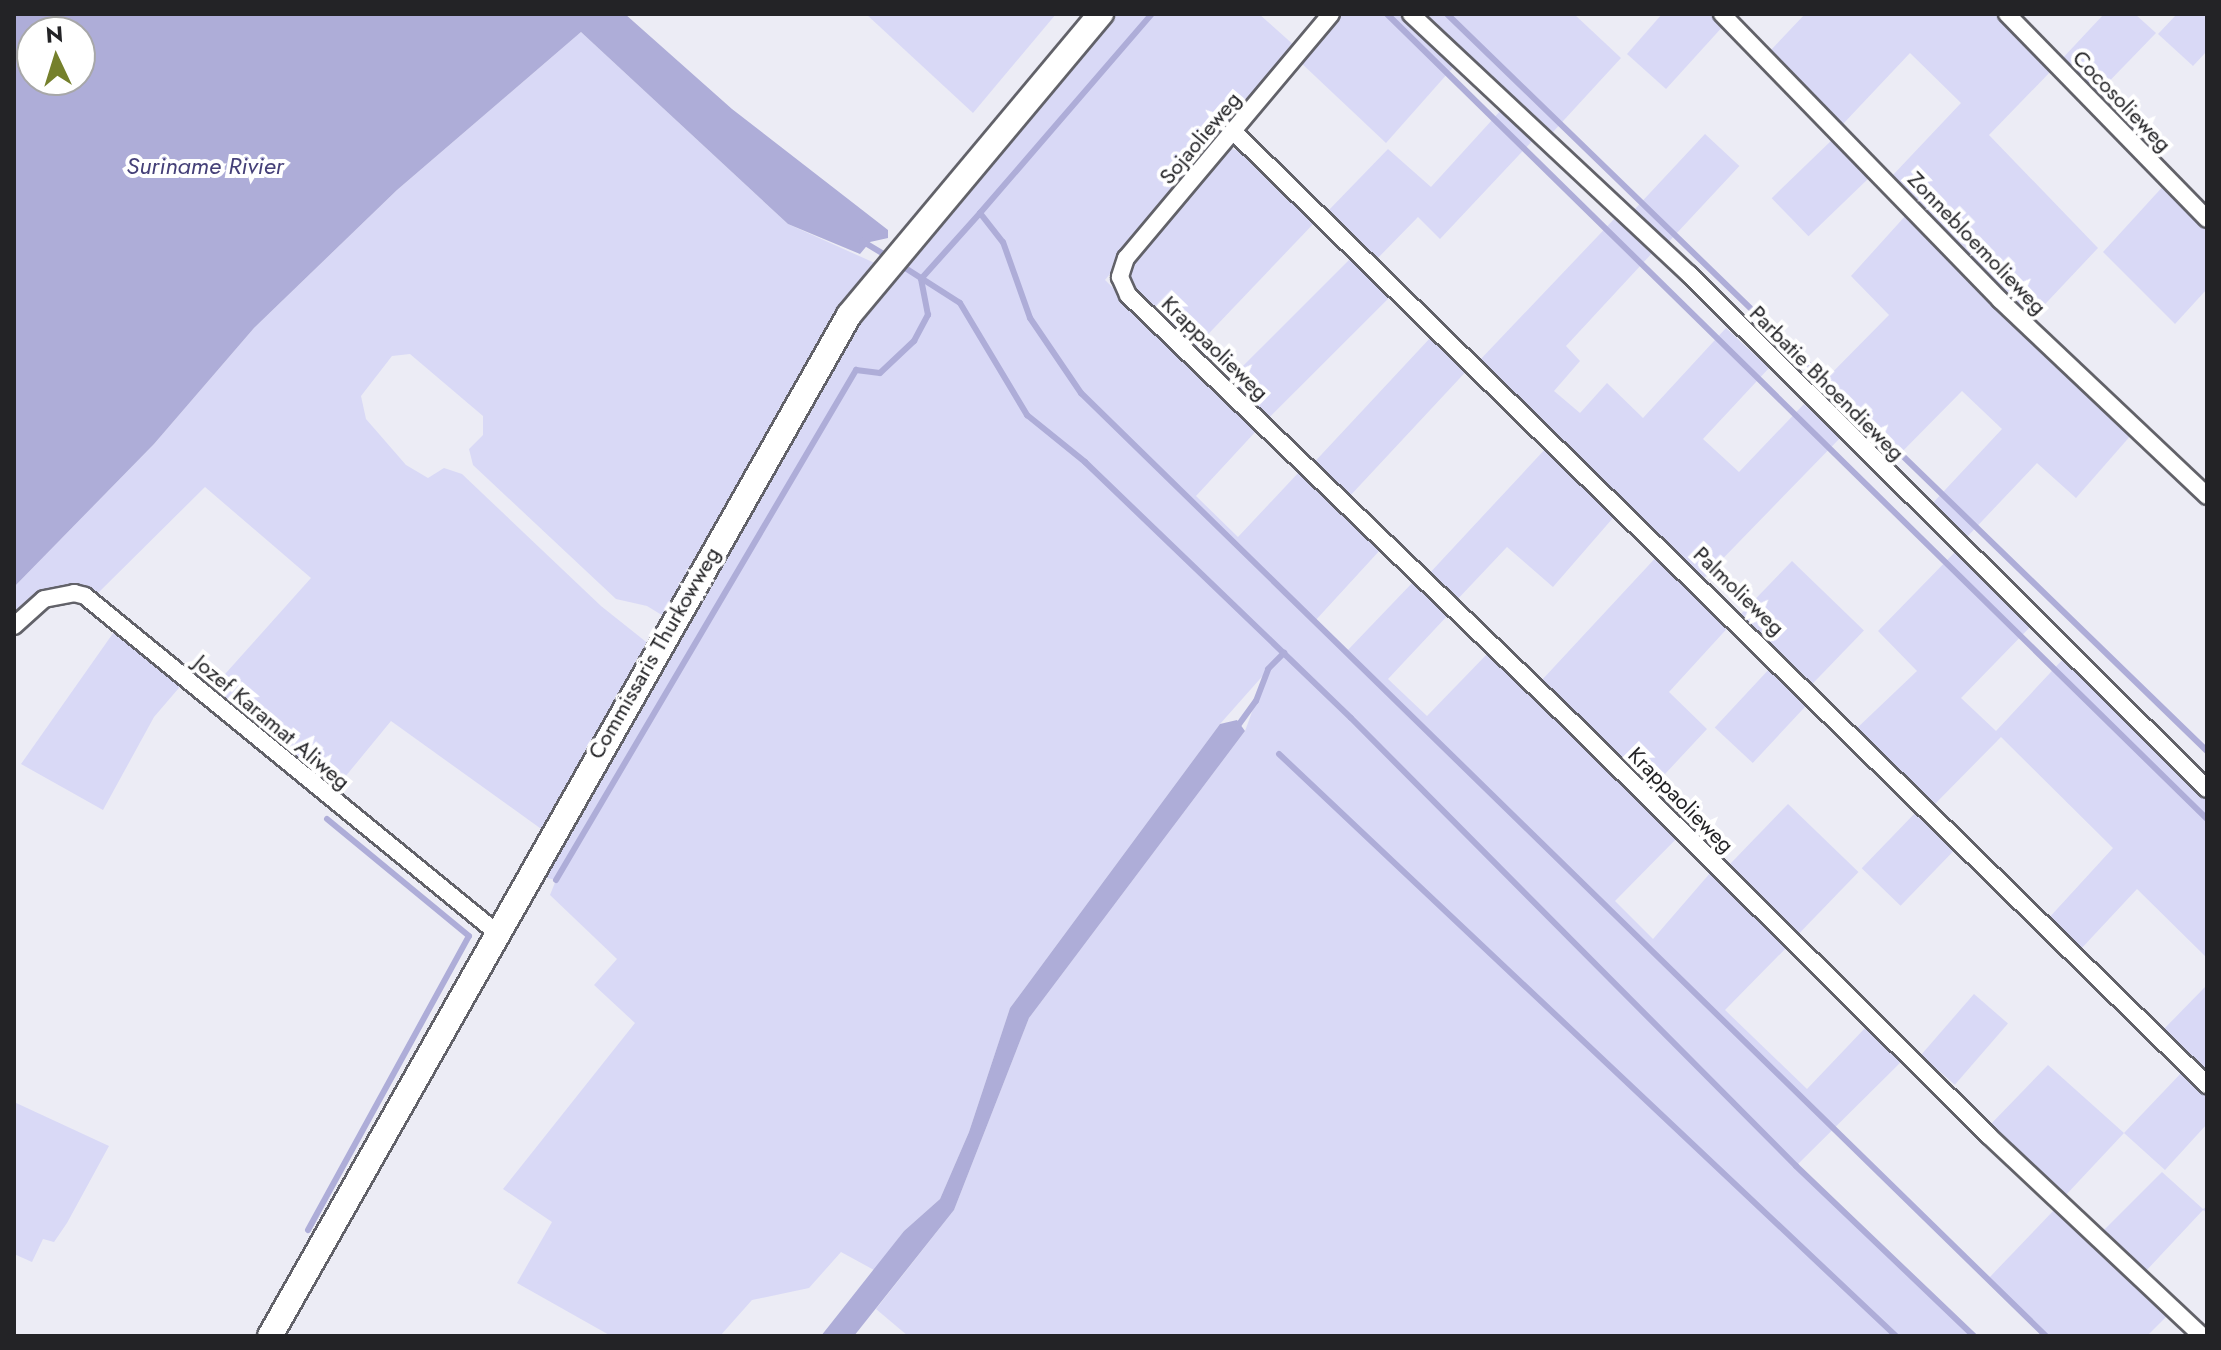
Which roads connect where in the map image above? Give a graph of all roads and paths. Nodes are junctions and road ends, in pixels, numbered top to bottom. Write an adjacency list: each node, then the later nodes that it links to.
1 (1101, 14): 12 (main road, Commissaris Thurkowweg)
2 (1331, 14): 6 (street, Sojaolieweg)
3 (1411, 14): 11 (street, Parbatie Bhoendieweg)
4 (1722, 14): 9 (street, Zonnebloemolieweg)
5 (2007, 14): 7 (street, Cocosolieweg)
6 (1235, 133): 8 (street, Sojaolieweg); 13 (street, Palmolieweg)
7 (2207, 219)
8 (1128, 295): 15 (street, Krappaolieweg)
9 (2207, 496)
10 (14, 626): 12 (street, Jozef Karamat Aliweg)
11 (2207, 789)
12 (496, 932): 14 (main road, Commissaris Thurkowweg)
13 (2207, 1085)
14 (270, 1336)
15 (2202, 1336)

